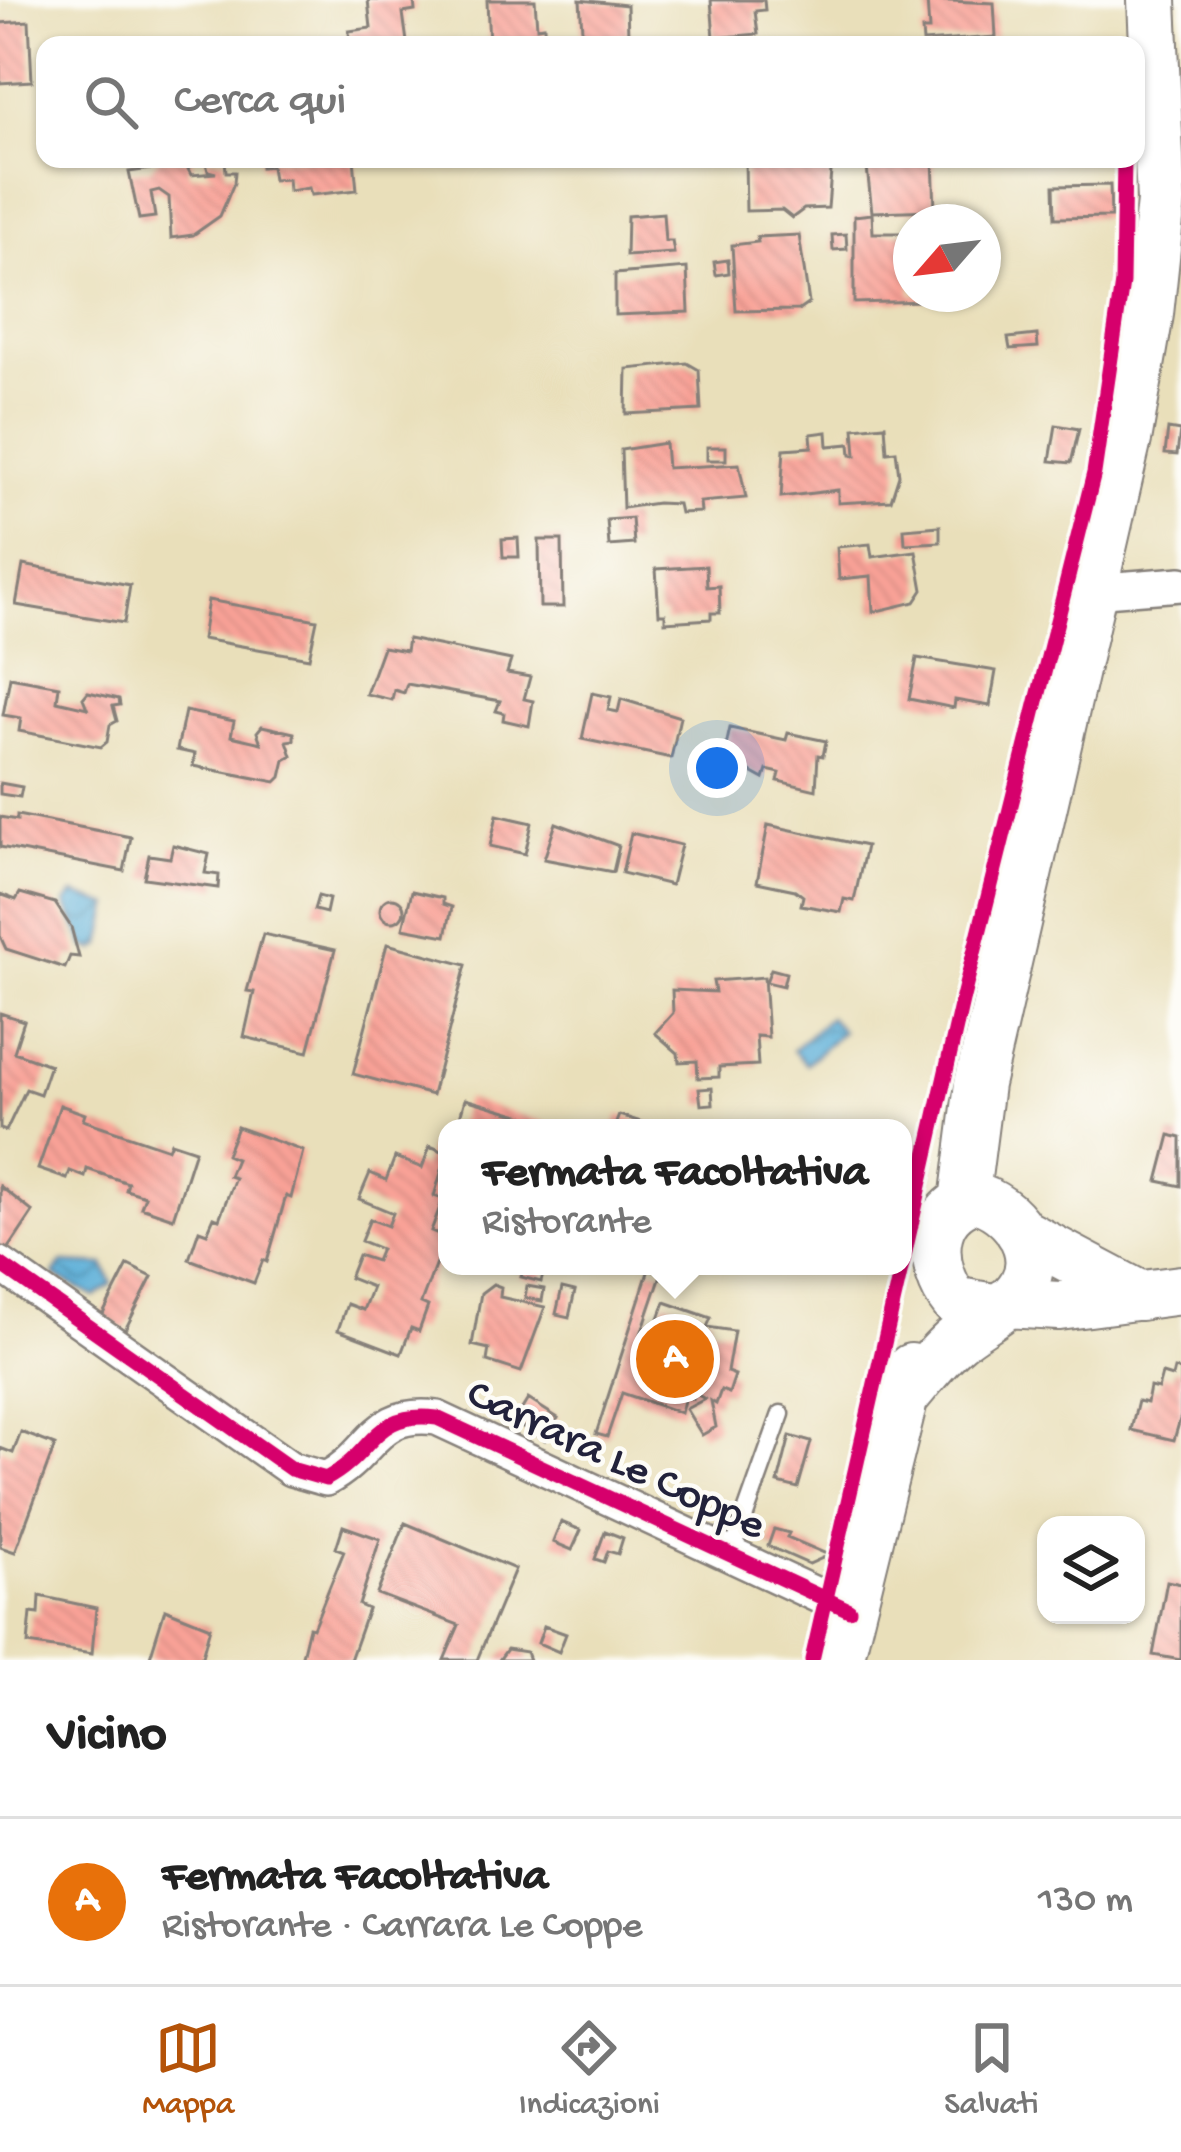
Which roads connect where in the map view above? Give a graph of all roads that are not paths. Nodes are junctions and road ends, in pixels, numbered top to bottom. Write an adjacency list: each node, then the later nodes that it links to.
1 (1152, 0): 3 (main road)
2 (1181, 584): 3 (street)
3 (1091, 591): 4 (main road)
4 (979, 1084): 5 (main road); 6 (main road)
5 (964, 1201): 6 (main road); 8 (main road)
6 (1018, 1228): 9 (main road); 10 (main road)
7 (0, 1264): 13 (street, Carrara Le Coppe)
8 (940, 1282): 10 (main road); 11 (main road)
9 (1161, 1293): 10 (main road)
10 (1000, 1306): 11 (main road)
11 (906, 1395): 14 (main road)
12 (781, 1414): 13 (lane)
13 (731, 1555): 14 (street, Carrara Le Coppe)
14 (849, 1610): 15 (main road)
15 (838, 1660)

